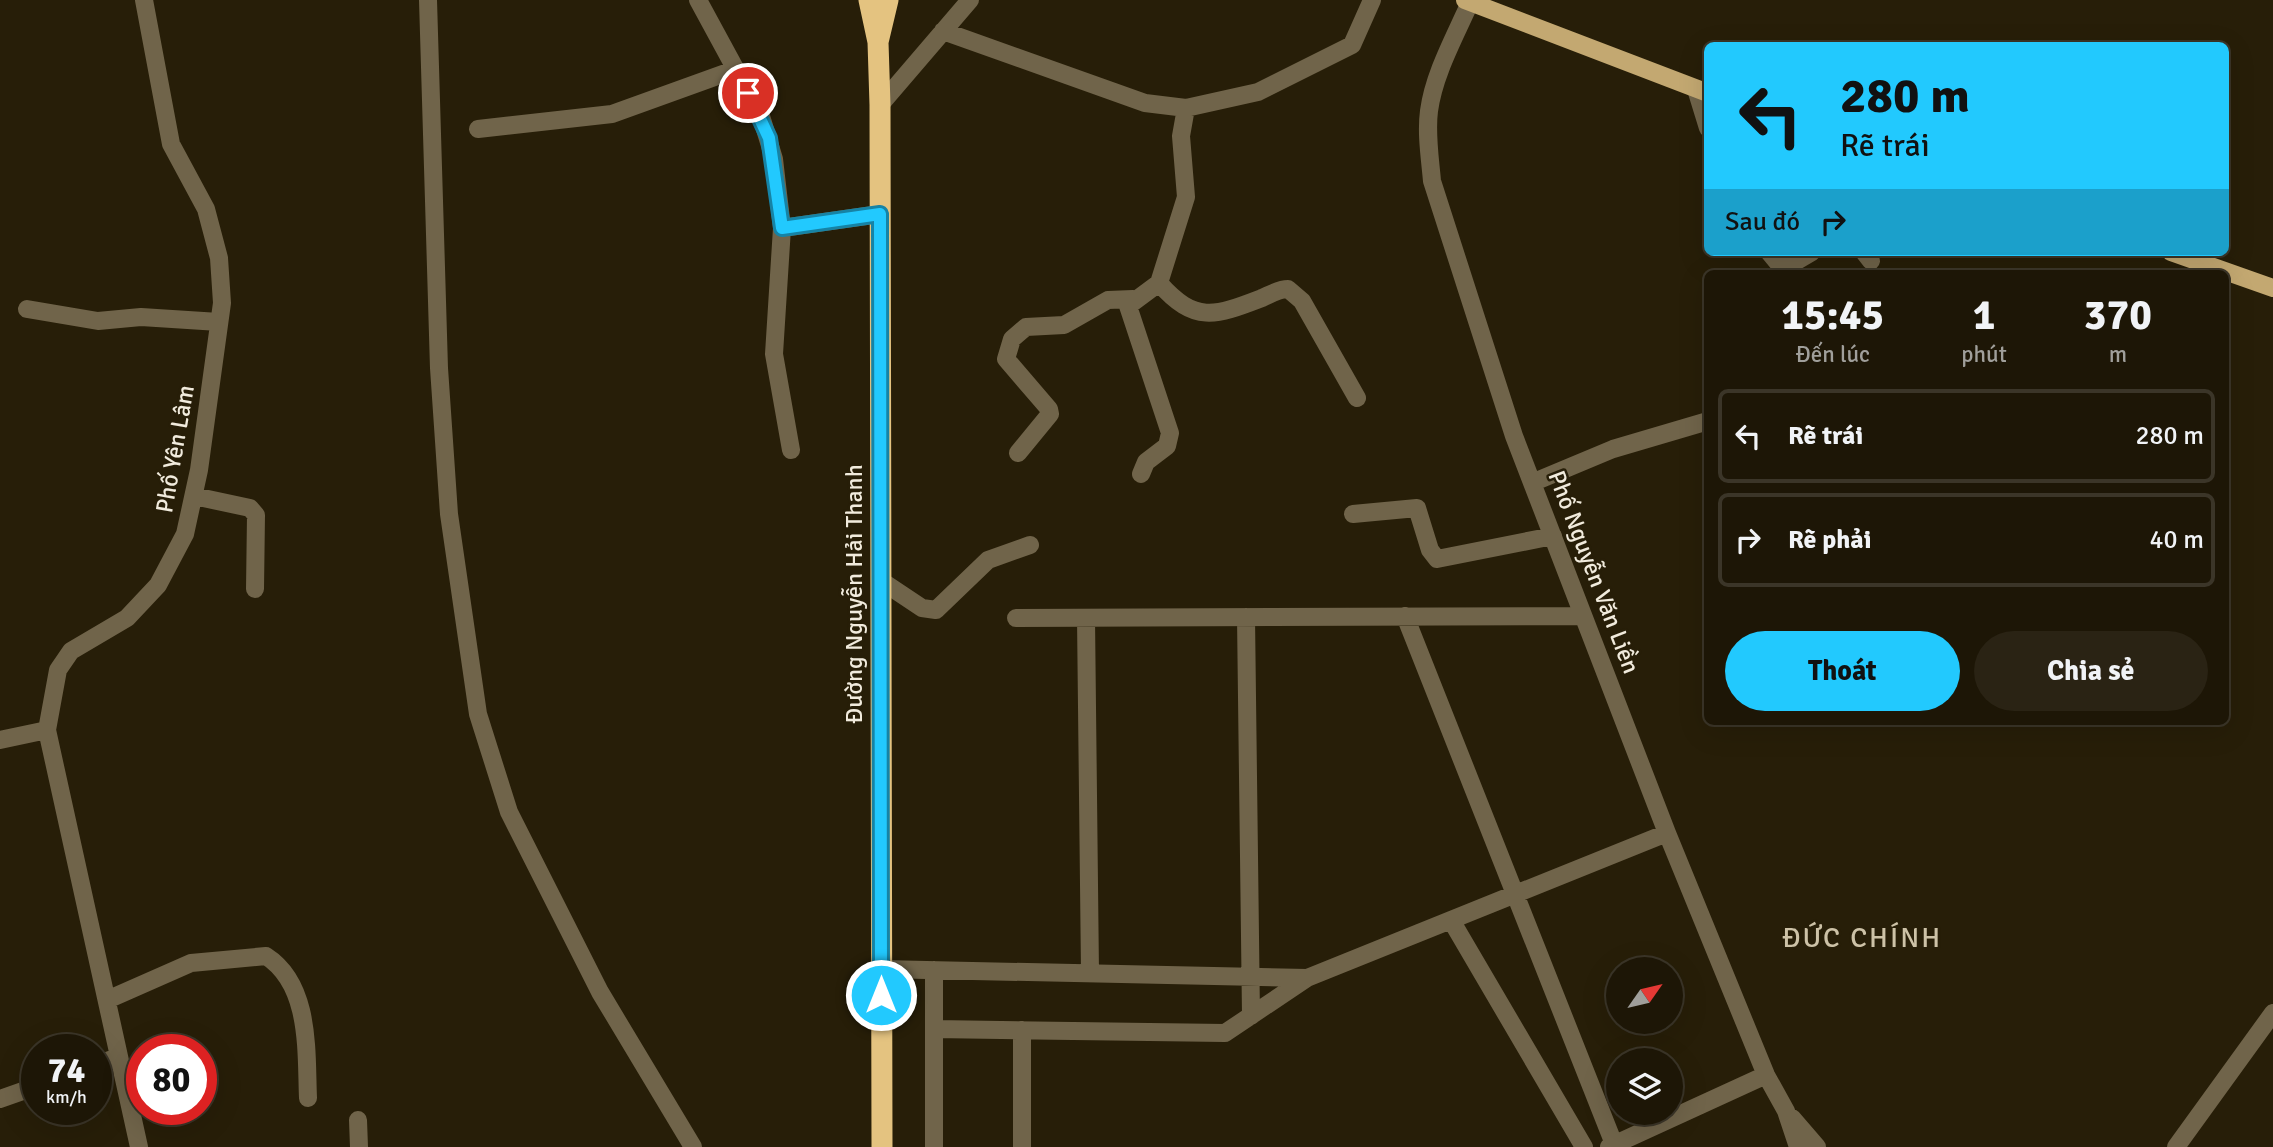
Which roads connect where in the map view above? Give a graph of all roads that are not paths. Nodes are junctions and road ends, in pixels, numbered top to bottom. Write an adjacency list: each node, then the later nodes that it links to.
1 (144, 0): 30 (street, Phố Yên Lâm)
2 (428, 0): 74 (street)
3 (698, 0): 11 (street)
4 (869, 0): 10 (highway, Đường Nguyễn Hải Thanh)
5 (888, 0): 10 (highway, Đường Nguyễn Hải Thanh)
6 (970, 0): 9 (street)
7 (1372, 0): 14 (street)
8 (1469, 1): 12 (main road); 36 (street, Phố Nguyễn Văn Liền)
9 (943, 31): 13 (street); 14 (street)
10 (878, 42): 13 (highway, Đường Nguyễn Hải Thanh)
11 (734, 70): 16 (street); 18 (street)
12 (1702, 91): 15 (street)
13 (880, 105): 17 (highway, Đường Nguyễn Hải Thanh)
14 (1186, 108): 26 (street)
15 (1704, 119)
16 (478, 129)
17 (880, 214): 18 (street); 41 (highway, Đường Nguyễn Hải Thanh)
18 (782, 228): 33 (street)
19 (1772, 256): 23 (street)
20 (1806, 256): 24 (street)
21 (2178, 256): 22 (main road)
22 (2197, 268)
23 (1783, 270)
24 (1783, 270)
25 (2229, 276): 27 (main road)
26 (1159, 283): 28 (street); 31 (street)
27 (2273, 288)
28 (1133, 299): 34 (street); 35 (street)
29 (27, 309): 30 (street)
30 (219, 322): 37 (street, Phố Yên Lâm)
31 (1357, 398)
32 (1704, 422): 36 (street)
33 (791, 450)
34 (1018, 453)
35 (1141, 474)
36 (1534, 482): 39 (street, Phố Nguyễn Văn Liền)
37 (194, 496): 42 (street); 48 (street, Phố Yên Lâm)
38 (1353, 514): 39 (street)
39 (1553, 536): 44 (street, Phố Nguyễn Văn Liền)
40 (1030, 545): 41 (street)
41 (880, 580): 53 (highway, Đường Nguyễn Hải Thanh)
42 (255, 589)
43 (1405, 616): 44 (street); 45 (street); 51 (street)
44 (1583, 616): 50 (street, Phố Nguyễn Văn Liền)
45 (1246, 617): 47 (street); 56 (street)
46 (1017, 618): 47 (street)
47 (1086, 618): 55 (street)
48 (47, 730): 49 (street); 58 (street, Phố Yên Lâm)
49 (0, 740)
50 (1667, 832): 51 (street); 65 (street, Phố Nguyễn Văn Liền)
51 (1515, 894): 52 (street); 71 (street)
52 (1451, 920): 57 (street); 78 (street)
53 (881, 969): 54 (street); 75 (highway, Đường Nguyễn Hải Thanh)
54 (934, 970): 55 (street); 61 (street)
55 (1090, 973): 56 (street)
56 (1251, 977): 57 (street); 60 (street)
57 (1307, 978): 60 (street)
58 (107, 1000): 63 (street, Phố Yên Lâm); 67 (street)
59 (2273, 1013): 81 (street)
60 (1251, 1016): 62 (street)
61 (934, 1029): 62 (street); 76 (street)
62 (1022, 1030): 77 (street)
63 (118, 1058): 64 (street); 72 (street, Phố Yên Lâm)
64 (112, 1060)
65 (1766, 1075): 69 (street, Phố Nguyễn Văn Liền); 71 (street)
66 (21, 1092): 68 (street)
67 (308, 1098)
68 (0, 1099)
69 (1786, 1111): 79 (street, Phố Nguyễn Văn Liền); 80 (street)
70 (358, 1120): 73 (street)
71 (1611, 1145)
72 (139, 1147)
73 (359, 1147)
74 (693, 1147)
75 (882, 1147)
76 (934, 1147)
77 (1022, 1147)
78 (1584, 1147)
79 (1798, 1147)
80 (1817, 1147)
81 (2176, 1147)

